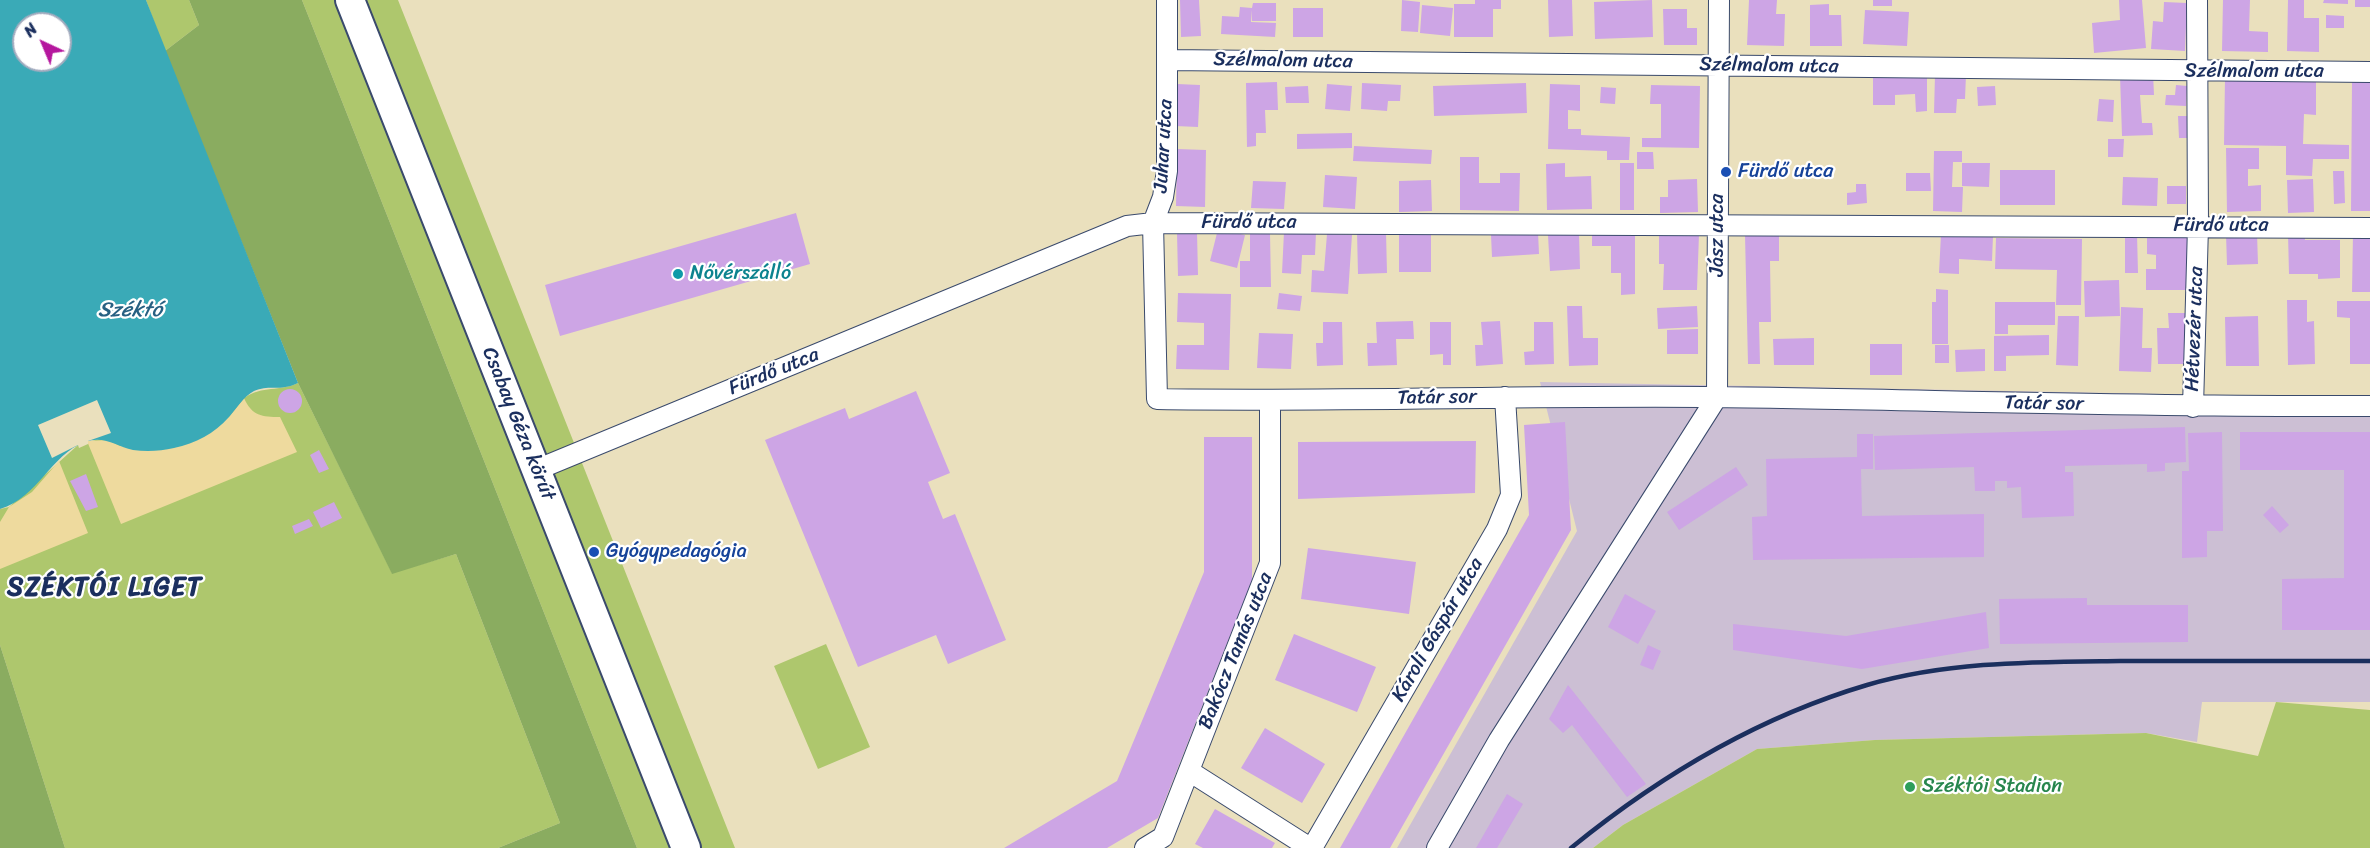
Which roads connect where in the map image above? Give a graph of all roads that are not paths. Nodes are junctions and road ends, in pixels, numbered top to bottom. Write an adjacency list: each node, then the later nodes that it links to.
1 (350, 0): 19 (street, Csabay Géza körút)
2 (1167, 0): 5 (street, Juhar utca)
3 (1719, 0): 6 (street, Jász utca)
4 (2197, 0): 7 (street, Hétvezér utca)
5 (1167, 60): 6 (street, Szélmalom utca); 9 (street, Juhar utca)
6 (1719, 65): 7 (street, Szélmalom utca); 10 (street, Jász utca)
7 (2198, 72): 8 (street, Szélmalom utca); 11 (street, Hétvezér utca)
8 (2370, 72)
9 (1153, 223): 10 (street, Fürdő utca); 15 (street, Juhar utca); 19 (street, Fürdő utca)
10 (1718, 226): 11 (street, Fürdő utca); 14 (street, Jász utca)
11 (2198, 226): 12 (street, Fürdő utca); 18 (street, Hétvezér utca)
12 (2370, 228)
13 (1505, 397): 14 (street, Tatár sor); 16 (street, Tatár sor); 23 (street, Károli Gáspár utca)
14 (1718, 397): 18 (street, Tatár sor); 24 (street)
15 (1156, 399): 16 (street, Tatár sor)
16 (1270, 401): 20 (street, Bakócz Tamás utca)
17 (2370, 406): 18 (street, Tatár sor)
18 (2193, 407)
19 (536, 470): 21 (street, Csabay Géza körút)
20 (1188, 771): 22 (street, Bakócz Tamás utca); 23 (street)
21 (686, 848)
22 (1145, 848)
23 (1311, 848)
24 (1437, 848)

